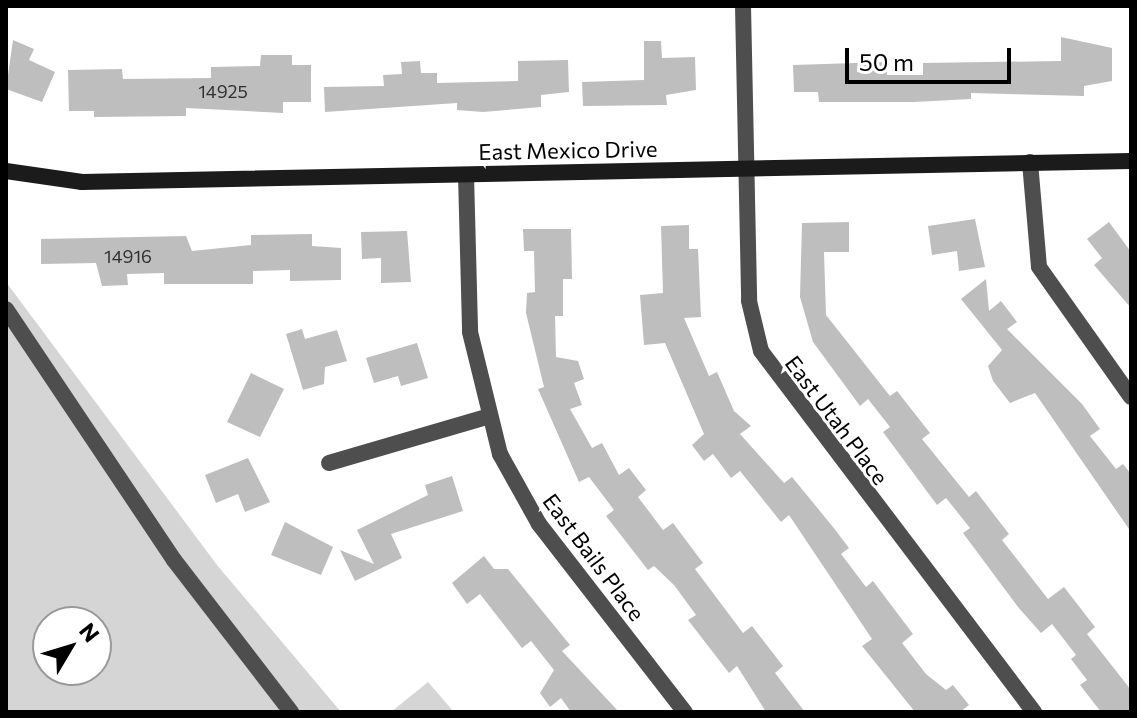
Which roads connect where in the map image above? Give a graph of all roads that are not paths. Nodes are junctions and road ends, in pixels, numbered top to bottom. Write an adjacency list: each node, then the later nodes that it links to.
1 (743, 6): 4 (street, East Utah Place)
2 (1131, 161): 3 (street, East Mexico Drive)
3 (1030, 162): 4 (street, East Mexico Drive); 8 (street)
4 (746, 169): 6 (street, East Mexico Drive); 13 (street, East Utah Place)
5 (6, 171): 6 (street, East Mexico Drive)
6 (466, 175): 9 (street, East Bails Place)
7 (6, 309): 11 (street)
8 (1131, 397)
9 (486, 417): 10 (street); 12 (street, East Bails Place)
10 (329, 463)
11 (291, 712)
12 (685, 712)
13 (1034, 712)

